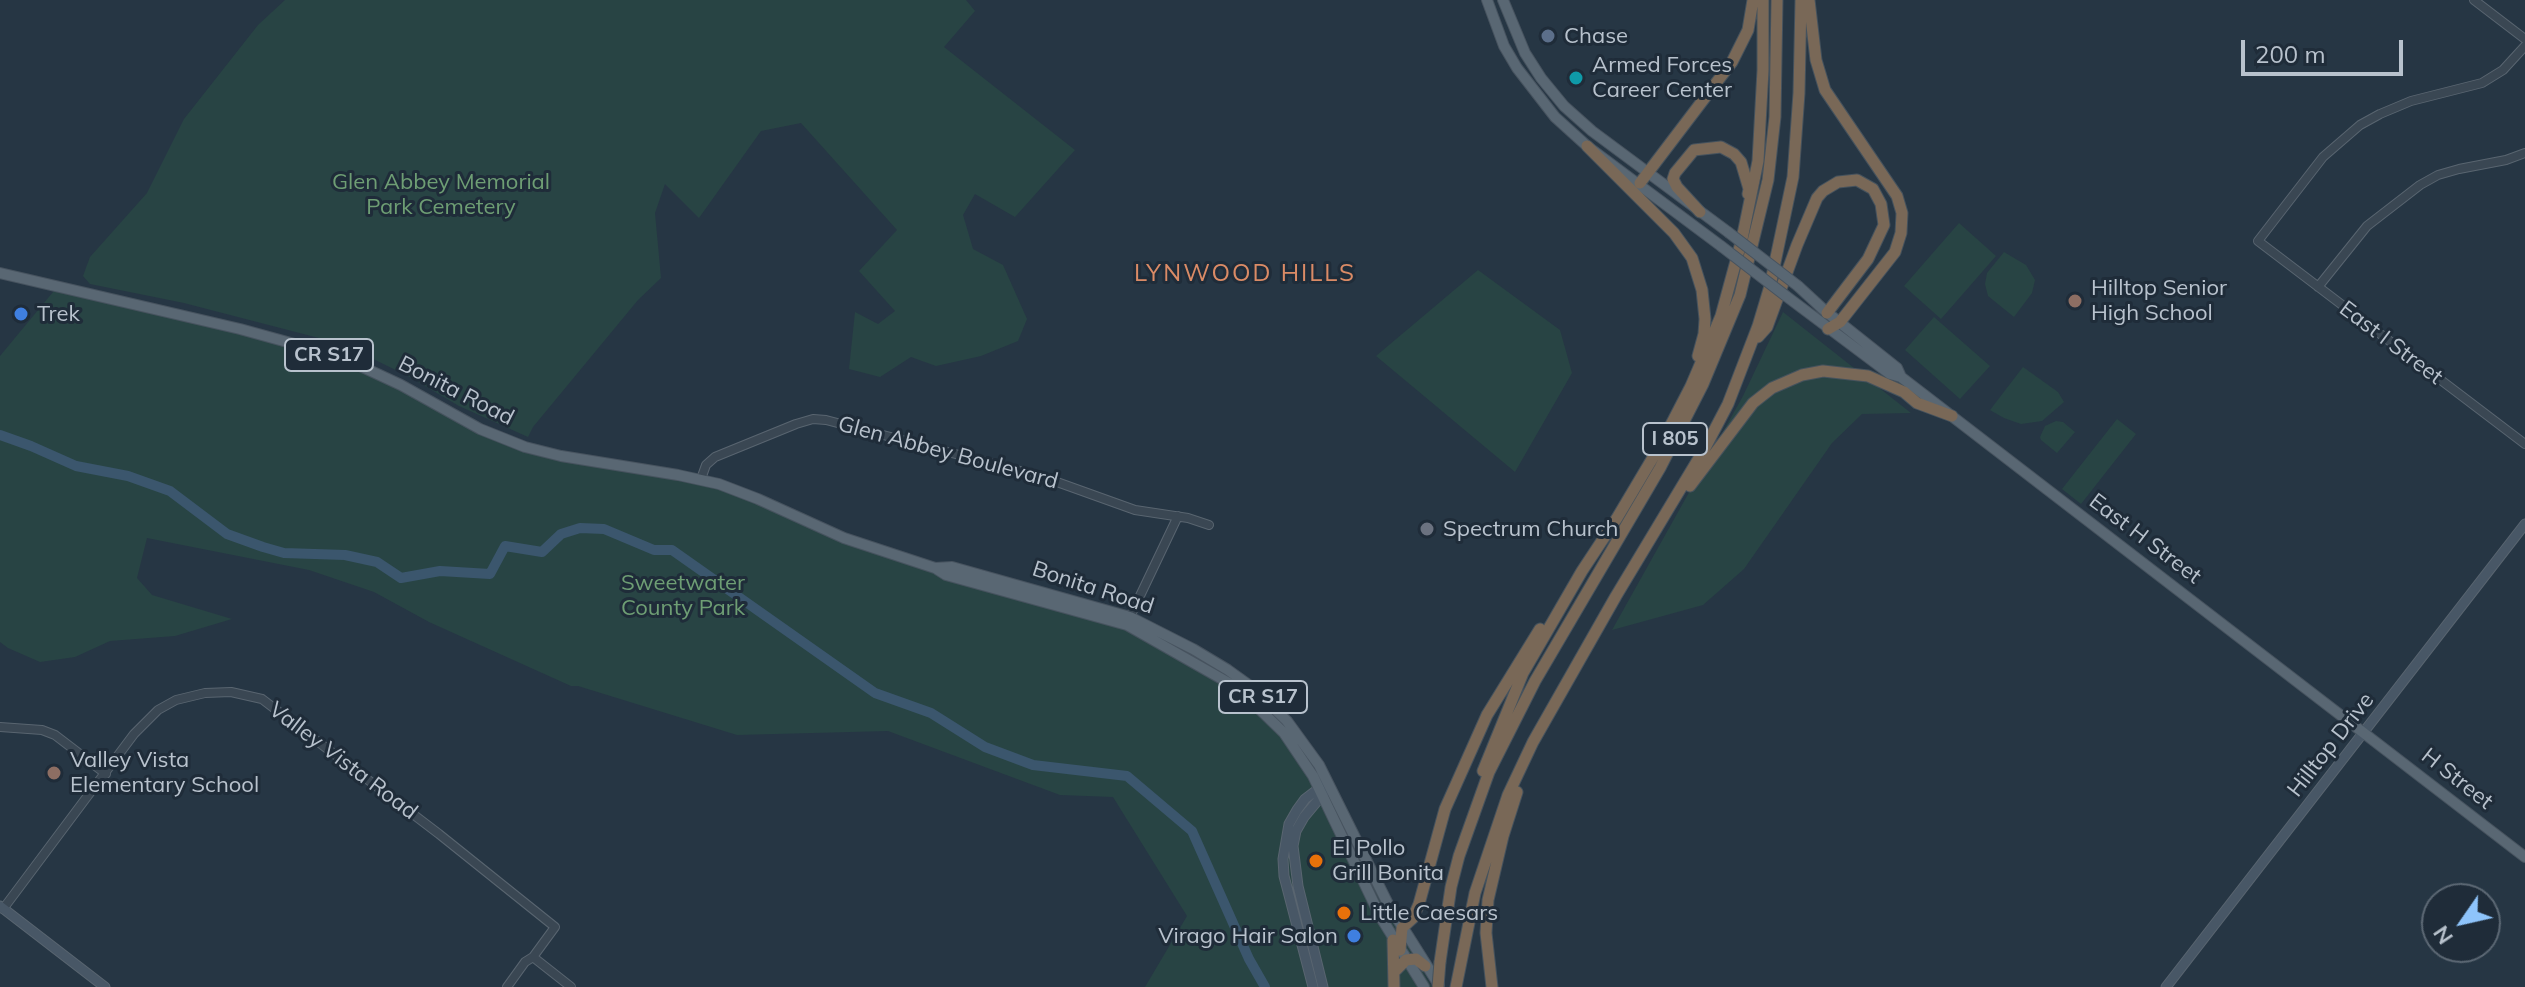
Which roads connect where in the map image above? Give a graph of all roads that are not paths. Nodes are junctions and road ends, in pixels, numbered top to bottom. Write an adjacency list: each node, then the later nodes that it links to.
1 (1487, 0): 11 (main road, East H Street)
2 (1503, 0): 13 (main road, East H Street)
3 (1753, 0): 13 (highway)
4 (1763, 0): 15 (highway)
5 (1777, 0): 38 (highway, I 805)
6 (1801, 0): 21 (highway, I 805)
7 (1809, 0): 19 (highway)
8 (2474, 0): 9 (street)
9 (2525, 39)
10 (2525, 46): 17 (street, East I Street)
11 (1587, 146): 13 (main road, East H Street); 24 (highway)
12 (2525, 153): 17 (street)
13 (1643, 178): 14 (main road, East H Street); 20 (main road, East H Street, bridge)
14 (1700, 212): 15 (highway); 18 (main road, East H Street, bridge)
15 (1742, 239): 24 (highway)
16 (0, 273): 26 (main road, Bonita Road / CR S17)
17 (2318, 287): 25 (street, East I Street)
18 (1827, 313): 19 (main road, East H Street); 21 (highway)
19 (1840, 322): 20 (highway); 22 (main road, East H Street)
20 (1828, 329): 22 (main road, East H Street)
21 (1751, 345): 30 (highway, I 805)
22 (1901, 377): 23 (main road, East H Street)
23 (1952, 416): 30 (highway); 34 (main road, East H Street)
24 (1673, 420): 31 (highway)
25 (2525, 444)
26 (701, 479): 27 (street, Glen Abbey Boulevard); 32 (main road, Bonita Road / CR S17)
27 (1178, 516): 29 (street, Glen Abbey Boulevard); 32 (street)
28 (2525, 524): 34 (main road, Hilltop Drive)
29 (1209, 525)
30 (1657, 531): 35 (highway, I 805)
31 (1568, 594): 38 (highway); 41 (highway)
32 (1128, 621): 37 (main road, Bonita Road / CR S17)
33 (0, 727): 36 (street)
34 (2364, 732): 39 (main road, H Street); 57 (main road, Hilltop Drive)
35 (1533, 742): 47 (highway, I 805); 56 (highway)
36 (106, 774): 40 (street, Valley Vista Road); 44 (street, Valley Vista Road)
37 (1323, 789): 41 (main road, Bonita Road / CR S17); 42 (main road, Bonita Road / CR S17); 51 (main road); 52 (main road)
38 (1459, 856): 55 (highway, I 805, bridge)
39 (2525, 857)
40 (1, 908): 48 (main road)
41 (1402, 928): 43 (highway); 45 (main road, Bonita Road / CR S17)
42 (1393, 939): 43 (main road, Bonita Road / CR S17); 46 (highway)
43 (1403, 955): 45 (highway); 46 (highway); 54 (main road, Bonita Road / CR S17)
44 (533, 957): 49 (street); 50 (street)
45 (1425, 966): 55 (main road, Bonita Road / CR S17)
46 (1394, 972): 53 (highway)
47 (1456, 985)
48 (105, 987)
49 (507, 987)
50 (571, 987)
51 (1313, 987)
52 (1323, 987)
53 (1394, 987)
54 (1424, 987)
55 (1439, 987)
56 (1492, 987)
57 (2166, 987)

